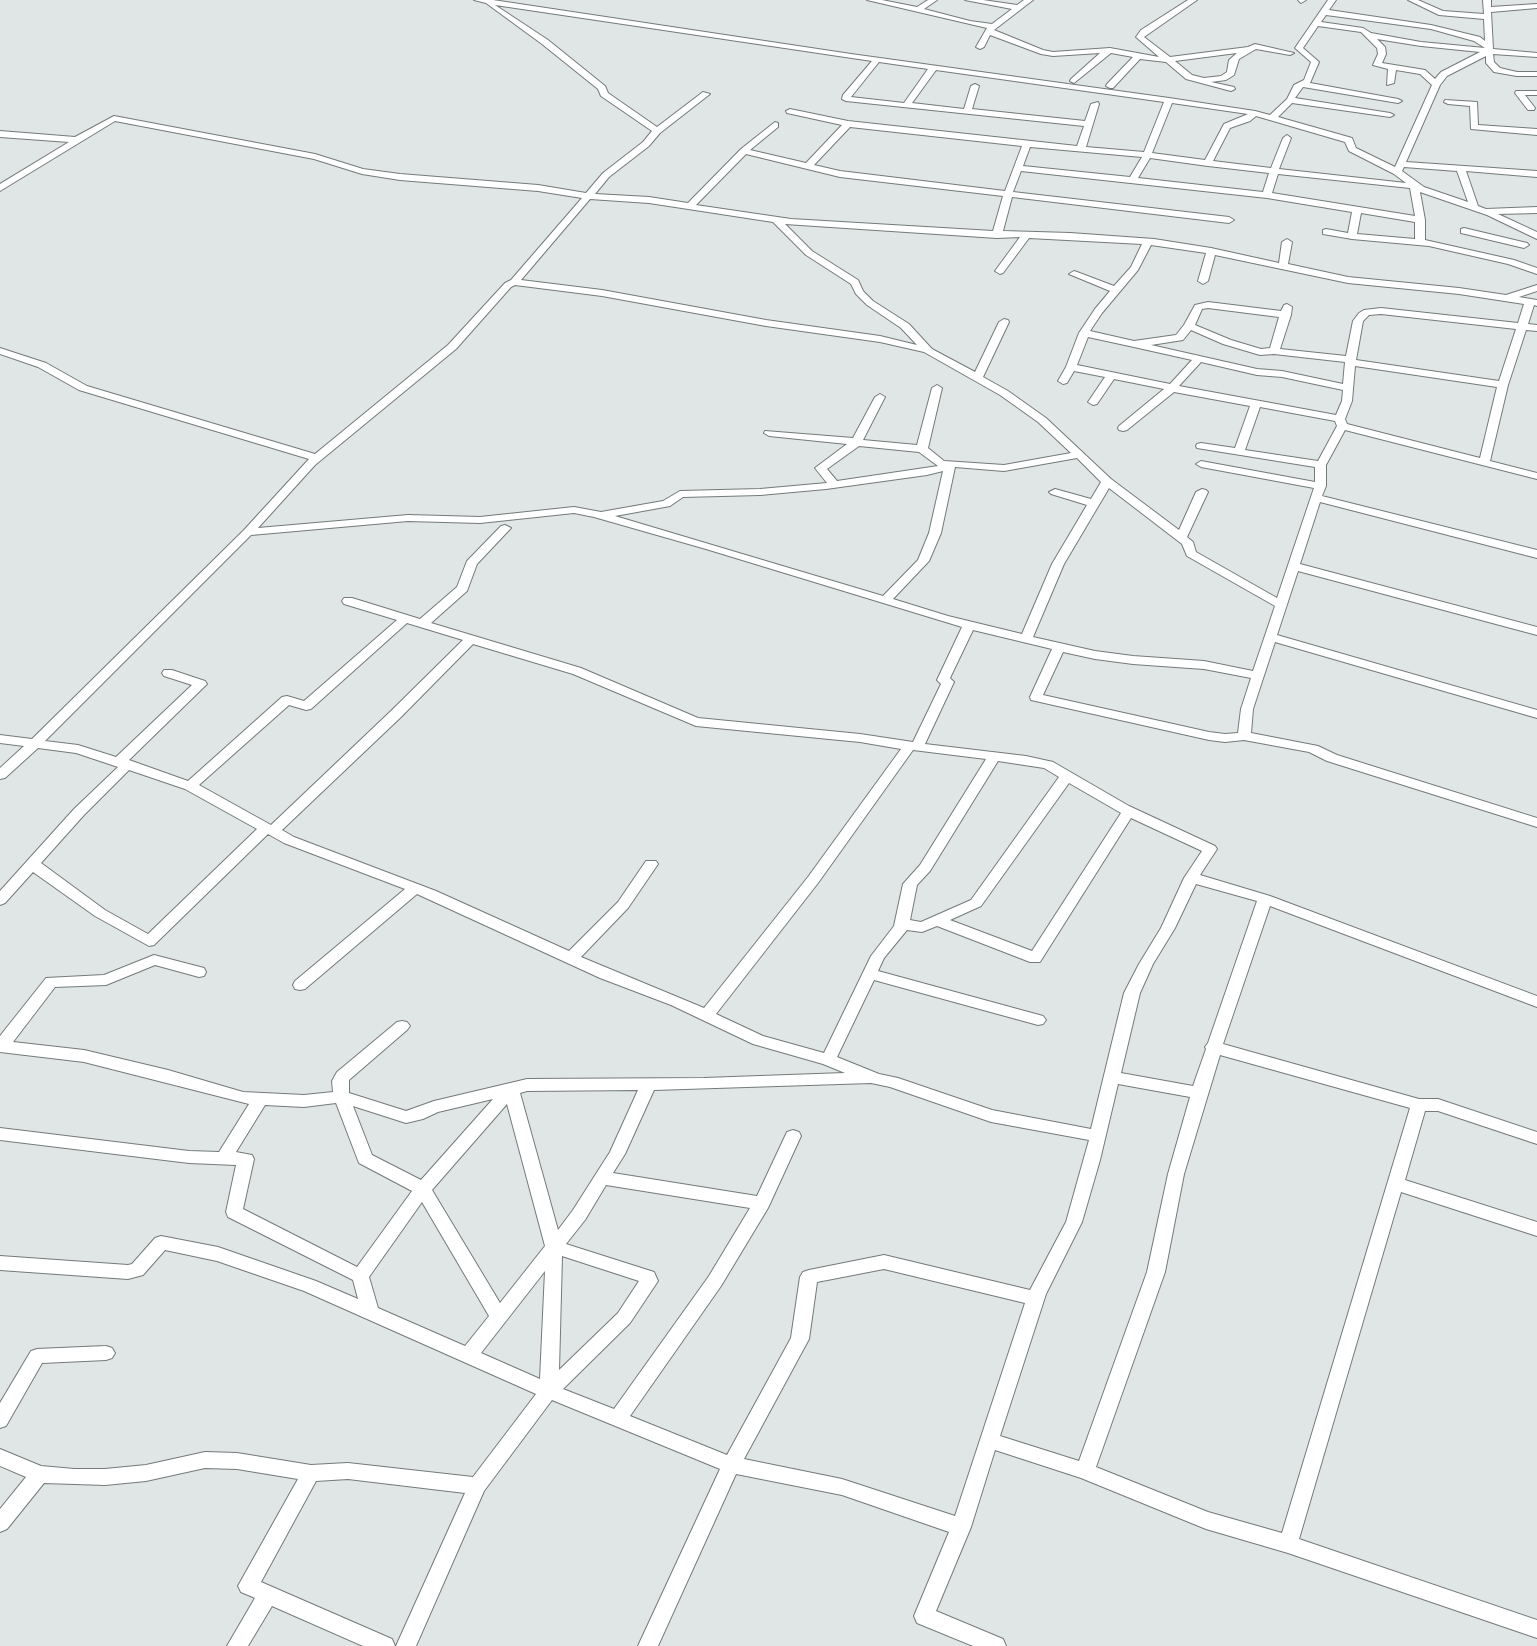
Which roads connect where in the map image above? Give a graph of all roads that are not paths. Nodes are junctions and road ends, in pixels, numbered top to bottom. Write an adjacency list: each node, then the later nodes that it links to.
1 (477, 0): 27 (street); 60 (street)
2 (870, 0): 12 (street)
3 (934, 0): 12 (street)
4 (969, 0): 11 (street)
5 (1029, 0): 11 (street)
6 (1193, 0): 28 (street)
7 (1332, 0): 13 (street)
8 (1412, 0): 14 (street)
9 (1487, 0): 14 (street)
10 (1537, 6): 14 (street)
11 (1019, 8): 16 (street)
12 (917, 10): 16 (street)
13 (1324, 12): 15 (street); 22 (street)
14 (1488, 14): 22 (street)
15 (1316, 23): 17 (street); 38 (street)
16 (991, 29): 19 (street); 21 (street)
17 (1369, 35): 22 (street); 31 (street)
18 (1263, 36): 20 (street)
19 (980, 47)
20 (1252, 48): 23 (street); 26 (street); 29 (street)
21 (1110, 50): 25 (street); 36 (street)
22 (1489, 51): 24 (street); 33 (street); 34 (street)
23 (1290, 53)
24 (1537, 55)
25 (1138, 56): 28 (street); 41 (street)
26 (1204, 56): 28 (street); 29 (street)
27 (877, 60): 30 (street); 50 (street)
28 (1166, 60): 35 (street)
29 (1233, 64): 35 (street)
30 (934, 67): 45 (street); 50 (street)
31 (1392, 68): 32 (street); 37 (street)
32 (1422, 72): 33 (street); 39 (street)
33 (1444, 74): 39 (street)
34 (1537, 74)
35 (1188, 77): 42 (street)
36 (1074, 81)
37 (1390, 83)
38 (1302, 84): 46 (street); 47 (street)
39 (1436, 84): 73 (street)
40 (975, 86): 53 (street)
41 (1110, 86)
42 (1231, 89)
43 (1537, 93): 51 (street)
44 (706, 94): 60 (street)
45 (1169, 100): 54 (street); 68 (street)
46 (1290, 100): 55 (street); 56 (street)
47 (1398, 101)
48 (1448, 102): 61 (street)
49 (1095, 104): 58 (street)
50 (906, 106): 53 (street)
51 (1531, 108)
52 (790, 111): 57 (street)
53 (967, 112): 58 (street)
54 (1255, 112): 56 (street); 69 (street)
55 (1390, 115)
56 (1272, 118): 73 (street)
57 (848, 124): 65 (street); 70 (street)
58 (1088, 124): 66 (street)
59 (775, 125): 67 (street)
60 (657, 130): 81 (street)
61 (1537, 132)
62 (2, 135): 64 (street)
63 (1287, 138): 74 (street)
64 (77, 140): 78 (street); 81 (street)
65 (1027, 144): 66 (street); 72 (street)
66 (1081, 148): 68 (street)
67 (744, 151): 70 (street); 82 (street)
68 (1147, 156): 69 (street); 76 (street)
69 (1208, 163): 74 (street)
70 (807, 167): 79 (street)
71 (1460, 167): 73 (street); 75 (street); 83 (street)
72 (1020, 168): 76 (street); 79 (street)
73 (1399, 168): 77 (street)
74 (1274, 172): 77 (street); 80 (street)
75 (1537, 174)
76 (1133, 180): 80 (street)
77 (1414, 185): 83 (street); 88 (street)
78 (0, 188)
79 (1008, 194): 87 (street); 94 (street)
80 (1268, 195): 84 (street)
81 (588, 196): 82 (street); 108 (street)
82 (690, 206): 89 (street)
83 (1474, 207): 86 (street)
84 (1357, 209): 88 (street); 96 (street)
85 (1537, 210): 86 (street)
86 (1485, 211): 90 (street)
87 (1229, 220)
88 (1420, 220): 99 (street)
89 (777, 221): 94 (street); 120 (street)
90 (1523, 229): 93 (street); 100 (street)
91 (1464, 231): 100 (street)
92 (1326, 232): 96 (street)
93 (1537, 232)
94 (996, 234): 95 (street)
95 (1026, 236): 97 (street); 104 (street)
96 (1352, 236): 99 (street)
97 (1148, 242): 102 (street); 110 (street)
98 (1287, 242): 103 (street)
99 (1420, 243): 105 (street)
100 (1524, 245): 101 (street)
101 (1537, 248)
102 (1211, 251): 103 (street); 107 (street)
103 (1283, 266): 111 (street)
104 (1000, 271)
105 (1537, 271)
106 (1074, 274): 110 (street)
107 (1202, 281)
108 (514, 282): 120 (street); 145 (street)
109 (1537, 288): 111 (street)
110 (1117, 291): 117 (street)
111 (1507, 298): 112 (street)
112 (1533, 302): 115 (street)
113 (1004, 322): 127 (street)
114 (1189, 326): 118 (street); 121 (street); 121 (street)
115 (1521, 326): 116 (street); 124 (street); 130 (street)
116 (1537, 328)
117 (1084, 333): 118 (street); 125 (street)
118 (1134, 344): 123 (street)
119 (0, 351): 145 (street)
120 (928, 351): 127 (street)
121 (1274, 351): 122 (street)
122 (1302, 356): 124 (street); 128 (street)
123 (1199, 359): 128 (street); 132 (street)
124 (1351, 361): 130 (street); 133 (street)
125 (1071, 367): 126 (street); 129 (street)
126 (1111, 376): 132 (street); 135 (street)
127 (978, 377): 144 (street)
128 (1298, 377): 133 (street)
129 (1063, 381)
130 (1503, 385): 146 (street)
131 (937, 388): 142 (street)
132 (1172, 388): 136 (street); 138 (street)
133 (1348, 388): 137 (street)
134 (880, 397): 140 (street)
135 (1093, 402)
136 (1256, 404): 137 (street); 143 (street)
137 (1341, 422): 146 (street); 148 (street)
138 (1123, 428)
139 (769, 433): 140 (street)
140 (856, 442): 142 (street); 152 (street)
141 (1201, 446): 143 (street)
142 (922, 450): 149 (street)
143 (1239, 452): 148 (street)
144 (1077, 455): 149 (street); 151 (street)
145 (316, 458): 159 (street)
146 (1484, 462): 150 (street)
147 (1201, 464): 155 (street)
148 (1321, 465): 155 (street)
149 (950, 466): 152 (street); 163 (street)
150 (1537, 476)
151 (1107, 481): 156 (street); 160 (street)
152 (834, 484): 157 (street)
153 (1055, 492): 156 (street)
154 (1202, 492): 160 (street)
155 (1318, 492): 161 (street); 162 (street)
156 (1094, 503): 171 (street)
157 (601, 515): 159 (street); 163 (street)
158 (505, 528): 167 (street)
159 (248, 532): 179 (street)
160 (1181, 538): 165 (street)
161 (1537, 554)
162 (1294, 566): 165 (street); 169 (street)
163 (886, 600): 168 (street)
164 (348, 601): 166 (street)
165 (1281, 605): 170 (street)
166 (405, 619): 167 (street); 185 (street)
167 (422, 624): 172 (street)
168 (969, 624): 171 (street); 180 (street)
169 (1537, 631)
170 (1271, 637): 175 (street); 176 (street)
171 (1026, 638): 173 (street)
172 (471, 639): 180 (street); 188 (street)
173 (1059, 647): 175 (street); 177 (street)
174 (168, 673): 182 (street)
175 (1258, 676): 177 (street)
176 (1537, 714)
177 (1244, 736): 187 (street)
178 (0, 739): 179 (street)
179 (33, 745): 182 (street); 183 (street)
180 (914, 747): 181 (street); 202 (street)
181 (994, 757): 184 (street); 196 (street)
182 (123, 763): 185 (street); 189 (street)
183 (0, 775)
184 (1066, 776): 186 (street); 195 (street)
185 (190, 786): 188 (street)
186 (1129, 811): 191 (street); 195 (street)
187 (1537, 823)
188 (269, 830): 189 (street); 192 (street)
189 (32, 864): 194 (street)
190 (651, 864): 197 (street)
191 (1191, 878): 193 (street); 208 (street)
192 (415, 888): 197 (street); 200 (street)
193 (1265, 899): 201 (street); 206 (street)
194 (0, 900)
195 (937, 921): 196 (street)
196 (901, 924): 199 (street)
197 (571, 958): 202 (street)
198 (199, 972): 205 (street)
199 (870, 974): 203 (street); 207 (street)
200 (300, 985)
201 (1537, 1002)
202 (707, 1016): 207 (street)
203 (1038, 1020)
204 (402, 1026): 213 (street)
205 (0, 1046): 214 (street)
206 (1214, 1047): 212 (street); 215 (street)
207 (828, 1060): 209 (street)
208 (1111, 1077): 212 (street); 218 (street)
209 (877, 1079): 210 (street); 218 (street)
210 (649, 1084): 211 (street); 221 (street)
211 (511, 1089): 213 (street); 223 (street); 226 (street)
212 (1199, 1093): 240 (street)
213 (341, 1097): 214 (street); 223 (street)
214 (261, 1099): 220 (street)
215 (1419, 1105): 219 (street); 222 (street)
216 (0, 1134): 220 (street)
217 (793, 1136): 224 (street)
218 (1098, 1136): 229 (street)
219 (1537, 1138)
220 (224, 1158): 228 (street)
221 (602, 1178): 224 (street); 226 (street)
222 (1395, 1183): 225 (street); 246 (street)
223 (424, 1189): 228 (street); 231 (street)
224 (762, 1202): 235 (street)
225 (1537, 1229)
226 (554, 1247): 231 (street); 234 (street); 234 (street)
227 (0, 1263): 230 (street)
228 (360, 1276): 230 (street)
229 (1036, 1299): 237 (street); 239 (street)
230 (371, 1313): 233 (street)
231 (499, 1317): 233 (street)
232 (106, 1353): 236 (street)
233 (468, 1356): 234 (street)
234 (549, 1391): 235 (street); 243 (street)
235 (618, 1419): 239 (street)
236 (0, 1420)
237 (989, 1440): 240 (street); 245 (street)
238 (0, 1457): 242 (street)
239 (731, 1465): 245 (street); 252 (street)
240 (1085, 1472): 246 (street)
241 (311, 1473): 242 (street); 243 (street); 247 (street)
242 (40, 1474): 244 (street)
243 (477, 1486): 251 (street)
244 (0, 1523)
245 (961, 1527): 253 (street)
246 (1288, 1544): 248 (street)
247 (268, 1595): 249 (street); 250 (street)
248 (1537, 1629)
249 (237, 1646)
250 (385, 1646)
251 (406, 1646)
252 (648, 1646)
253 (996, 1646)

